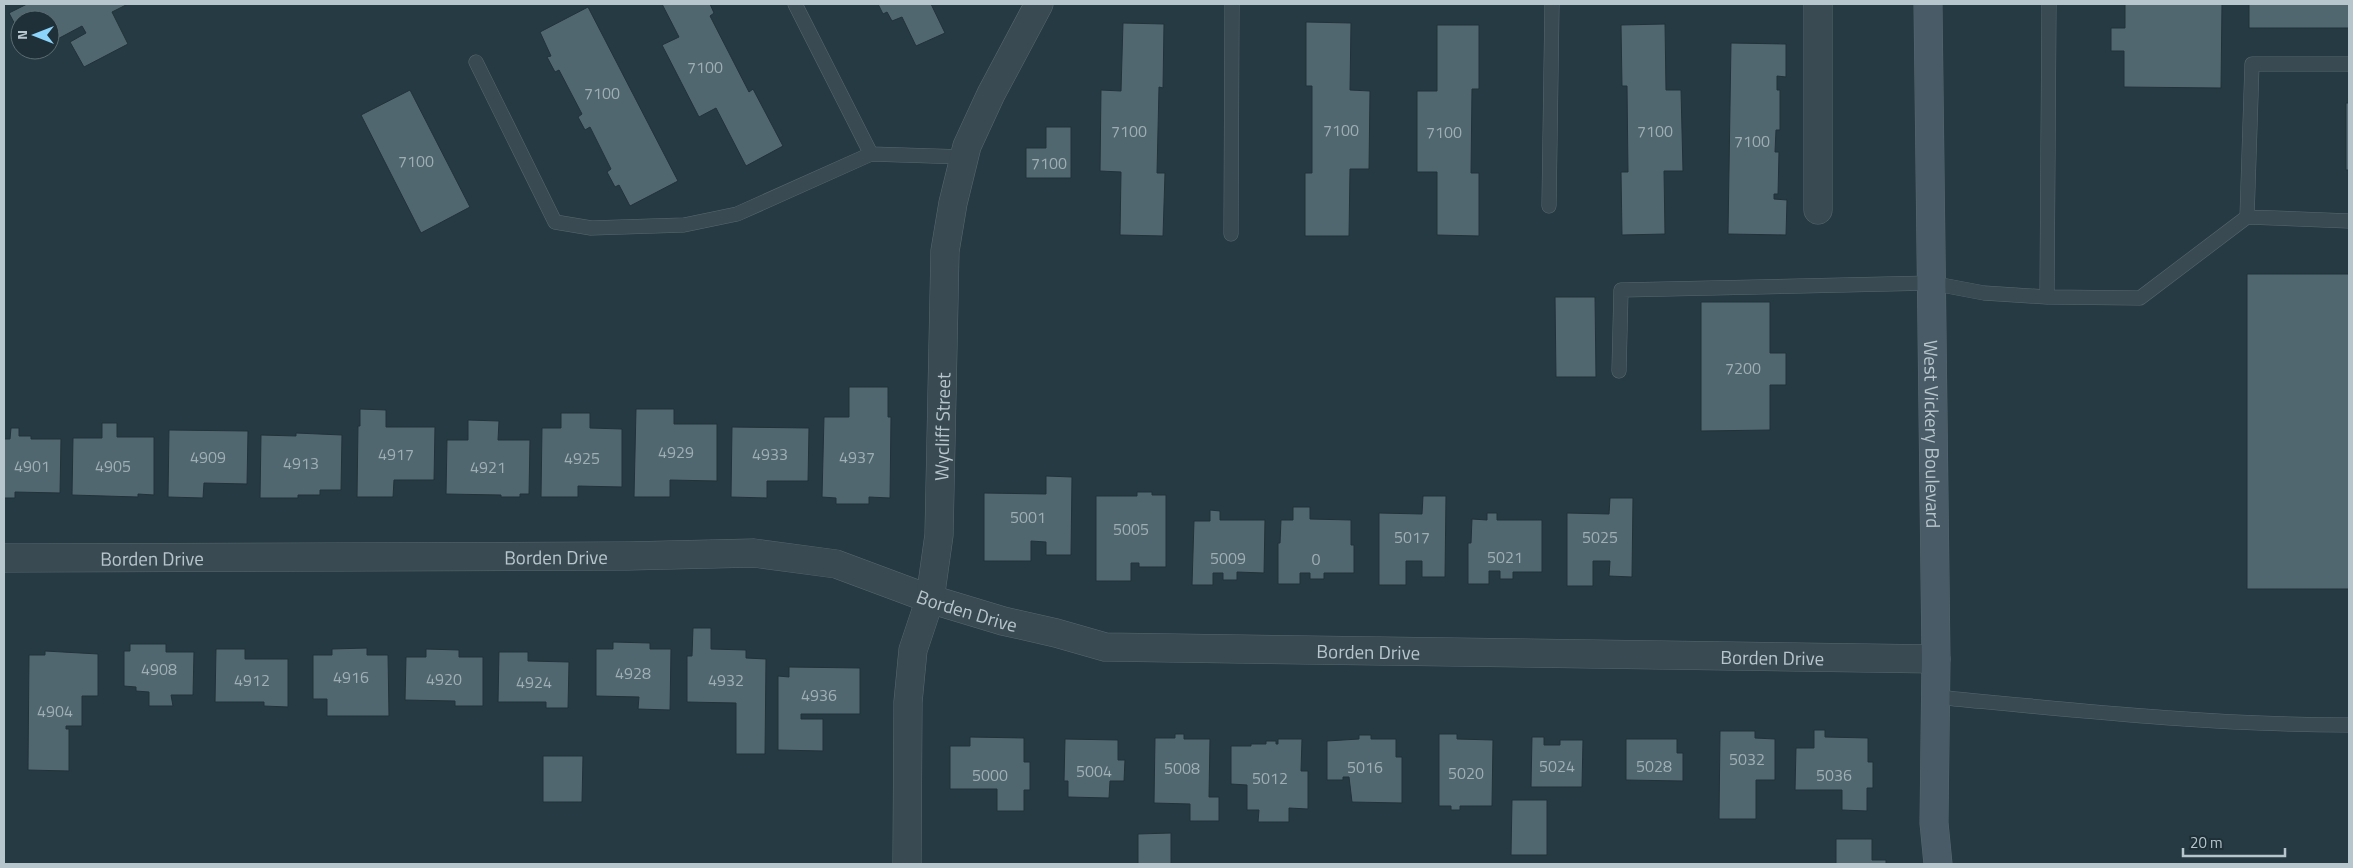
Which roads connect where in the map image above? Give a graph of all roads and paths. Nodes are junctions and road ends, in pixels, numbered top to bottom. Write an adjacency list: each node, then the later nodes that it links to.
1 (795, 4): 10 (lane)
2 (1038, 4): 11 (street, Wycliff Street)
3 (1232, 4): 16 (lane)
4 (1552, 4): 12 (lane)
5 (1818, 4): 13 (street)
6 (1928, 4): 17 (main road, West Vickery Boulevard)
7 (2049, 4): 18 (lane)
8 (476, 62): 10 (lane)
9 (2349, 64): 14 (lane)
10 (871, 154): 11 (lane)
11 (964, 157): 21 (street, Wycliff Street)
12 (1549, 206)
13 (1818, 210)
14 (2247, 217): 15 (lane); 18 (lane)
15 (2349, 221)
16 (1231, 234)
17 (1931, 283): 18 (lane); 19 (lane); 22 (main road, West Vickery Boulevard)
18 (2047, 297)
19 (1620, 371)
20 (4, 558): 21 (street, Borden Drive)
21 (930, 599): 22 (street, Borden Drive); 25 (street, Wycliff Street)
22 (1936, 659): 23 (main road, West Vickery Boulevard)
23 (1935, 697): 24 (lane); 26 (main road, West Vickery Boulevard)
24 (2349, 725)
25 (907, 864)
26 (1938, 864)

